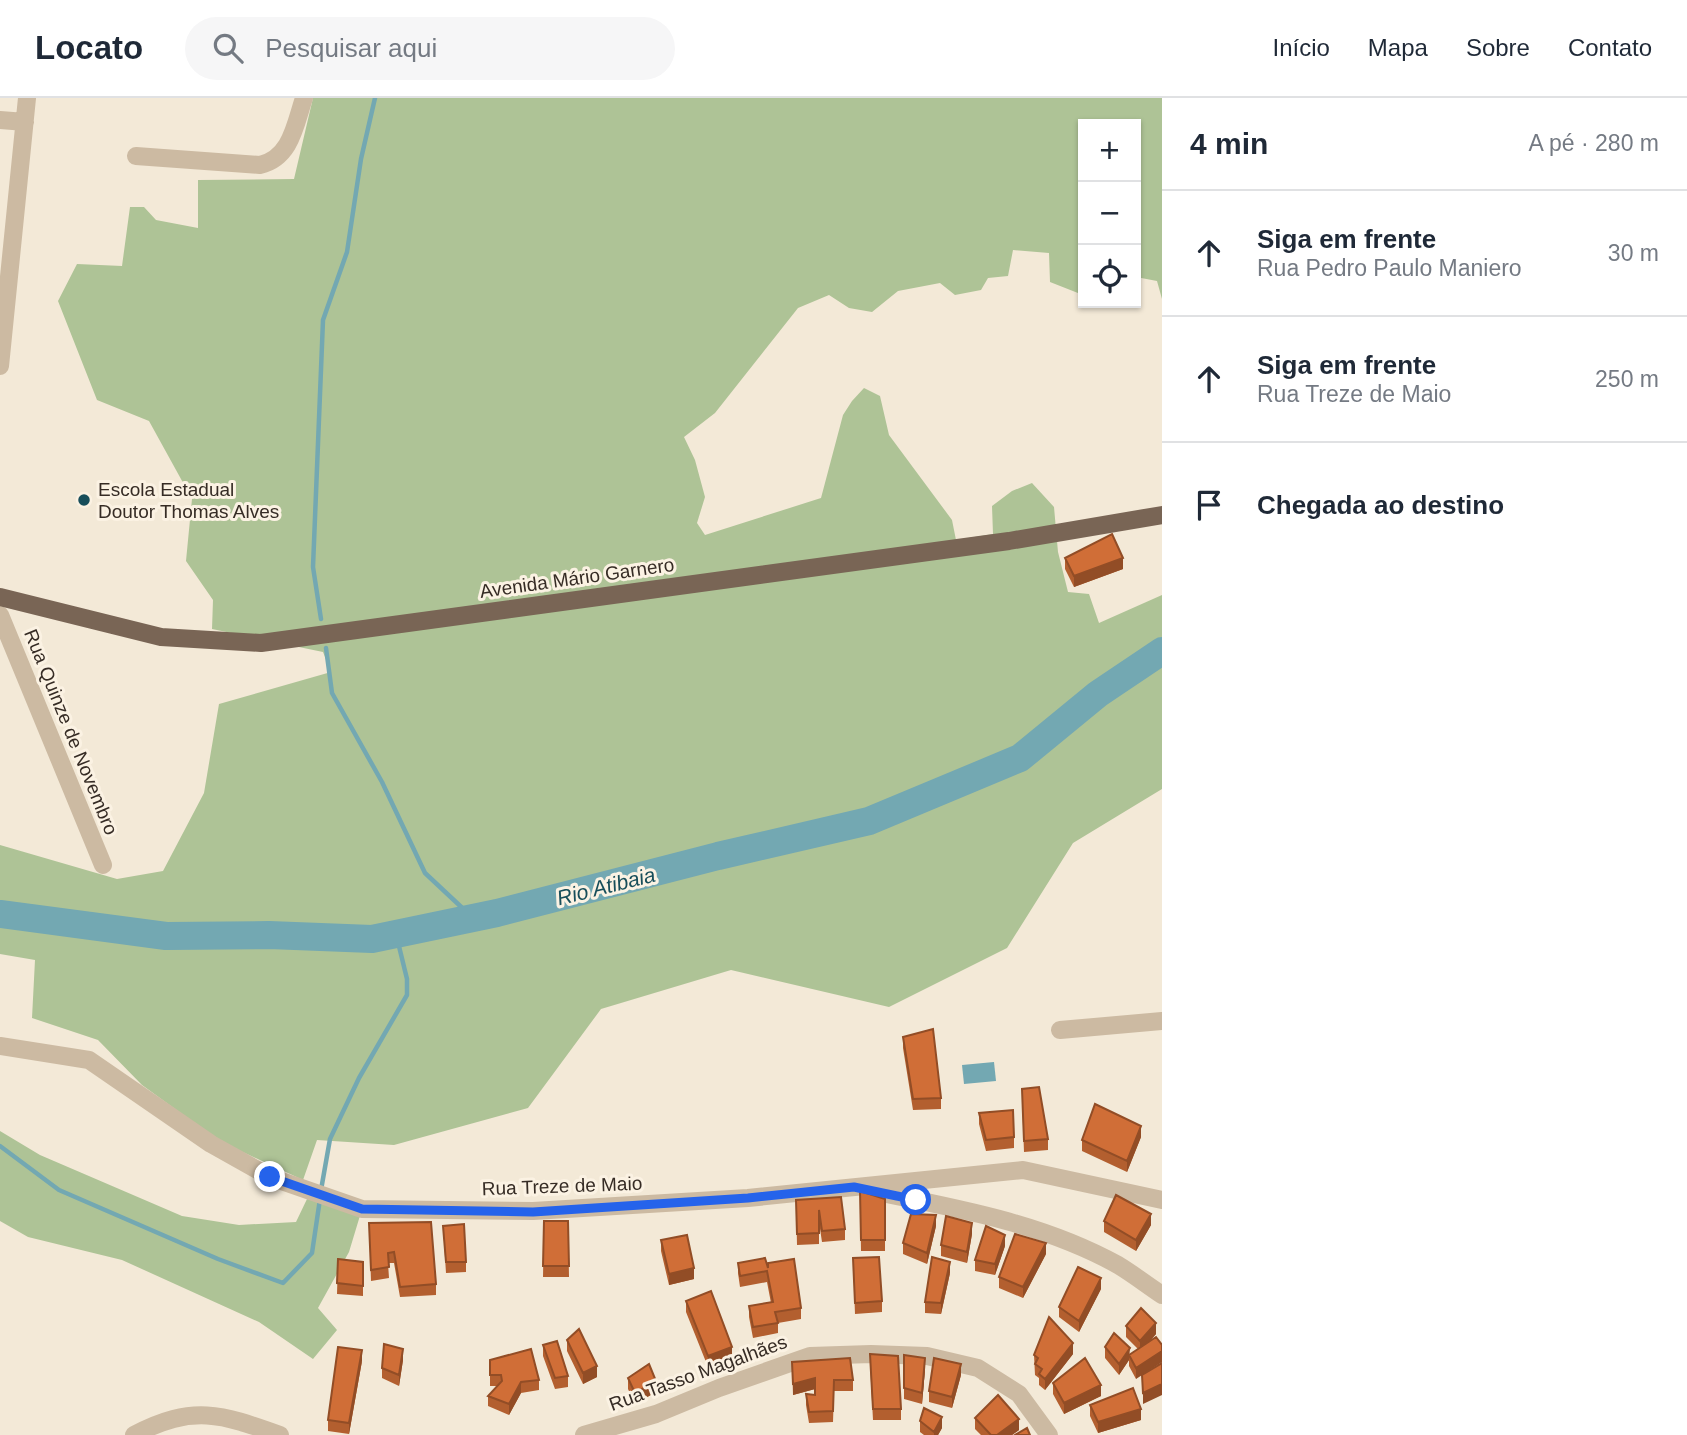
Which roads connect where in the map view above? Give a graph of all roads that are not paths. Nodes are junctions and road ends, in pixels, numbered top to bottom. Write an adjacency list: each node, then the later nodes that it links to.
1 (27, 98): 4 (street)
2 (304, 98): 5 (street)
3 (0, 120): 4 (street)
4 (25, 122): 6 (street)
5 (136, 156)
6 (0, 366)
7 (1162, 515): 8 (main road, Avenida Mário Garnero)
8 (0, 597)
9 (0, 615): 10 (street, Rua Quinze de Novembro)
10 (103, 864)
11 (1162, 1021): 12 (street)
12 (1060, 1030)
13 (0, 1046): 14 (street, Rua Treze de Maio)
14 (854, 1187): 15 (street, Rua Treze de Maio); 16 (street)
15 (1162, 1200)
16 (1162, 1295)
17 (656, 1413): 20 (street, Rua Tasso Magalhães); 21 (street); 22 (street, Rua Tasso Magalhães)
18 (134, 1435): 19 (street)
19 (280, 1435)
20 (584, 1435)
21 (635, 1435)
22 (1049, 1435)

